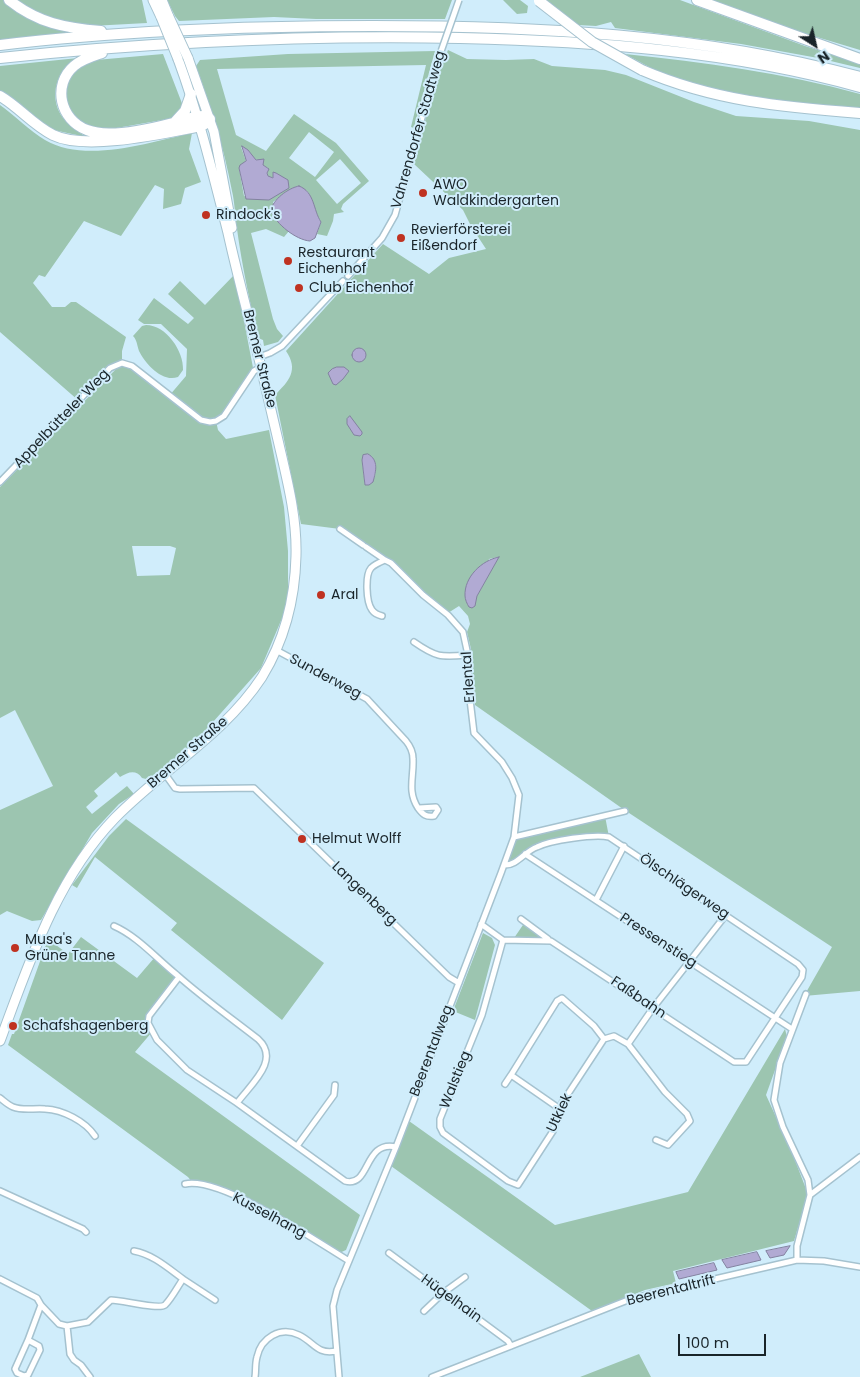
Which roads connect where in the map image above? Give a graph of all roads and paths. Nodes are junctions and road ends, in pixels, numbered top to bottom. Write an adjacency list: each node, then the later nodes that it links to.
1 (9, 0): 8 (highway)
2 (153, 0): 7 (main road, Bremer Straße)
3 (162, 0): 7 (main road, Bremer Straße)
4 (458, 0): 22 (street, Vahrendorfer Stadtweg, bridge)
5 (697, 0): 12 (highway)
6 (538, 1): 17 (highway, bridge)
7 (165, 17): 15 (main road, Bremer Straße, bridge); 18 (main road, Bremer Straße, bridge)
8 (132, 33): 9 (highway); 13 (highway)
9 (0, 45)
10 (132, 46): 11 (highway); 14 (highway); 20 (highway)
11 (0, 58)
12 (860, 59)
13 (860, 77)
14 (860, 87)
15 (191, 94): 19 (main road, Bremer Straße); 20 (highway)
16 (0, 96): 19 (highway)
17 (860, 113)
18 (210, 119): 19 (highway); 21 (main road, Bremer Straße)
19 (199, 122): 20 (highway); 21 (main road, Bremer Straße)
20 (174, 123)
21 (236, 265): 24 (main road, Bremer Straße)
22 (348, 276)
23 (343, 281): 24 (street)
24 (259, 357): 25 (main road, Bremer Straße)
25 (261, 367): 26 (street, Appelbütteler Weg); 31 (main road, Bremer Straße)
26 (0, 482)
27 (340, 529): 28 (street, Erlental)
28 (385, 560): 29 (street); 32 (street, Erlental)
29 (382, 616)
30 (414, 642): 32 (street)
31 (276, 650): 33 (main road, Bremer Straße); 34 (street, Sunderweg)
32 (468, 655): 36 (street, Erlental)
33 (165, 774): 49 (street, Langenberg); 55 (main road, Bremer Straße)
34 (419, 808)
35 (626, 811): 36 (street)
36 (514, 837): 39 (street, Beerentalweg)
37 (624, 846): 38 (street, Ölschlägerweg); 40 (street); 41 (street, Ölschlägerweg)
38 (525, 854): 39 (street, Ölschlägerweg); 40 (street, Pressenstieg)
39 (504, 865): 43 (street, Beerentalweg)
40 (596, 900): 47 (street, Pressenstieg)
41 (725, 916): 47 (street); 52 (street, Ölschlägerweg)
42 (521, 919): 46 (street, Faßbahn)
43 (481, 924): 45 (street); 49 (street, Beerentalweg)
44 (114, 926): 48 (street)
45 (503, 940): 46 (street); 69 (street, Walstieg)
46 (551, 941): 51 (street, Faßbahn)
47 (689, 962): 51 (street); 52 (street, Pressenstieg)
48 (179, 978): 61 (street); 61 (street)
49 (459, 983): 66 (street, Beerentalweg)
50 (806, 994): 53 (street)
51 (653, 1008): 52 (street, Faßbahn); 56 (street)
52 (776, 1019): 53 (street, Pressenstieg)
53 (792, 1029): 71 (street)
54 (604, 1039): 56 (street); 57 (street); 62 (street, Utkiek)
55 (0, 1041)
56 (628, 1044): 64 (street)
57 (511, 1075): 58 (street); 62 (street)
58 (506, 1084)
59 (335, 1085): 65 (street)
60 (0, 1098): 63 (street)
61 (237, 1103): 65 (street)
62 (560, 1109): 69 (street, Utkiek)
63 (95, 1136)
64 (656, 1140)
65 (297, 1146): 66 (street)
66 (396, 1147): 76 (street, Beerentalweg)
67 (860, 1157): 71 (street)
68 (185, 1184): 76 (street, Kusselhang)
69 (518, 1184)
70 (0, 1191): 72 (street)
71 (810, 1195): 75 (street)
72 (86, 1232)
73 (134, 1251): 79 (street)
74 (390, 1253): 81 (street, Hügelhain)
75 (797, 1260): 77 (street, Beerentaltrift); 87 (street, Beerentaltrift)
76 (349, 1261): 88 (street, Beerentalweg)
77 (860, 1267)
78 (465, 1277): 81 (street)
79 (183, 1278): 82 (street); 85 (street)
80 (0, 1280): 83 (street)
81 (443, 1293): 84 (street); 87 (street, Hügelhain)
82 (215, 1300)
83 (41, 1305): 85 (street); 86 (street)
84 (424, 1311)
85 (66, 1326): 89 (street)
86 (28, 1340): 86 (street)
87 (511, 1346): 92 (street, Beerentaltrift)
88 (336, 1351): 90 (street); 91 (street, Beerentalweg)
89 (90, 1377)
90 (256, 1377)
91 (339, 1377)
92 (432, 1377)

